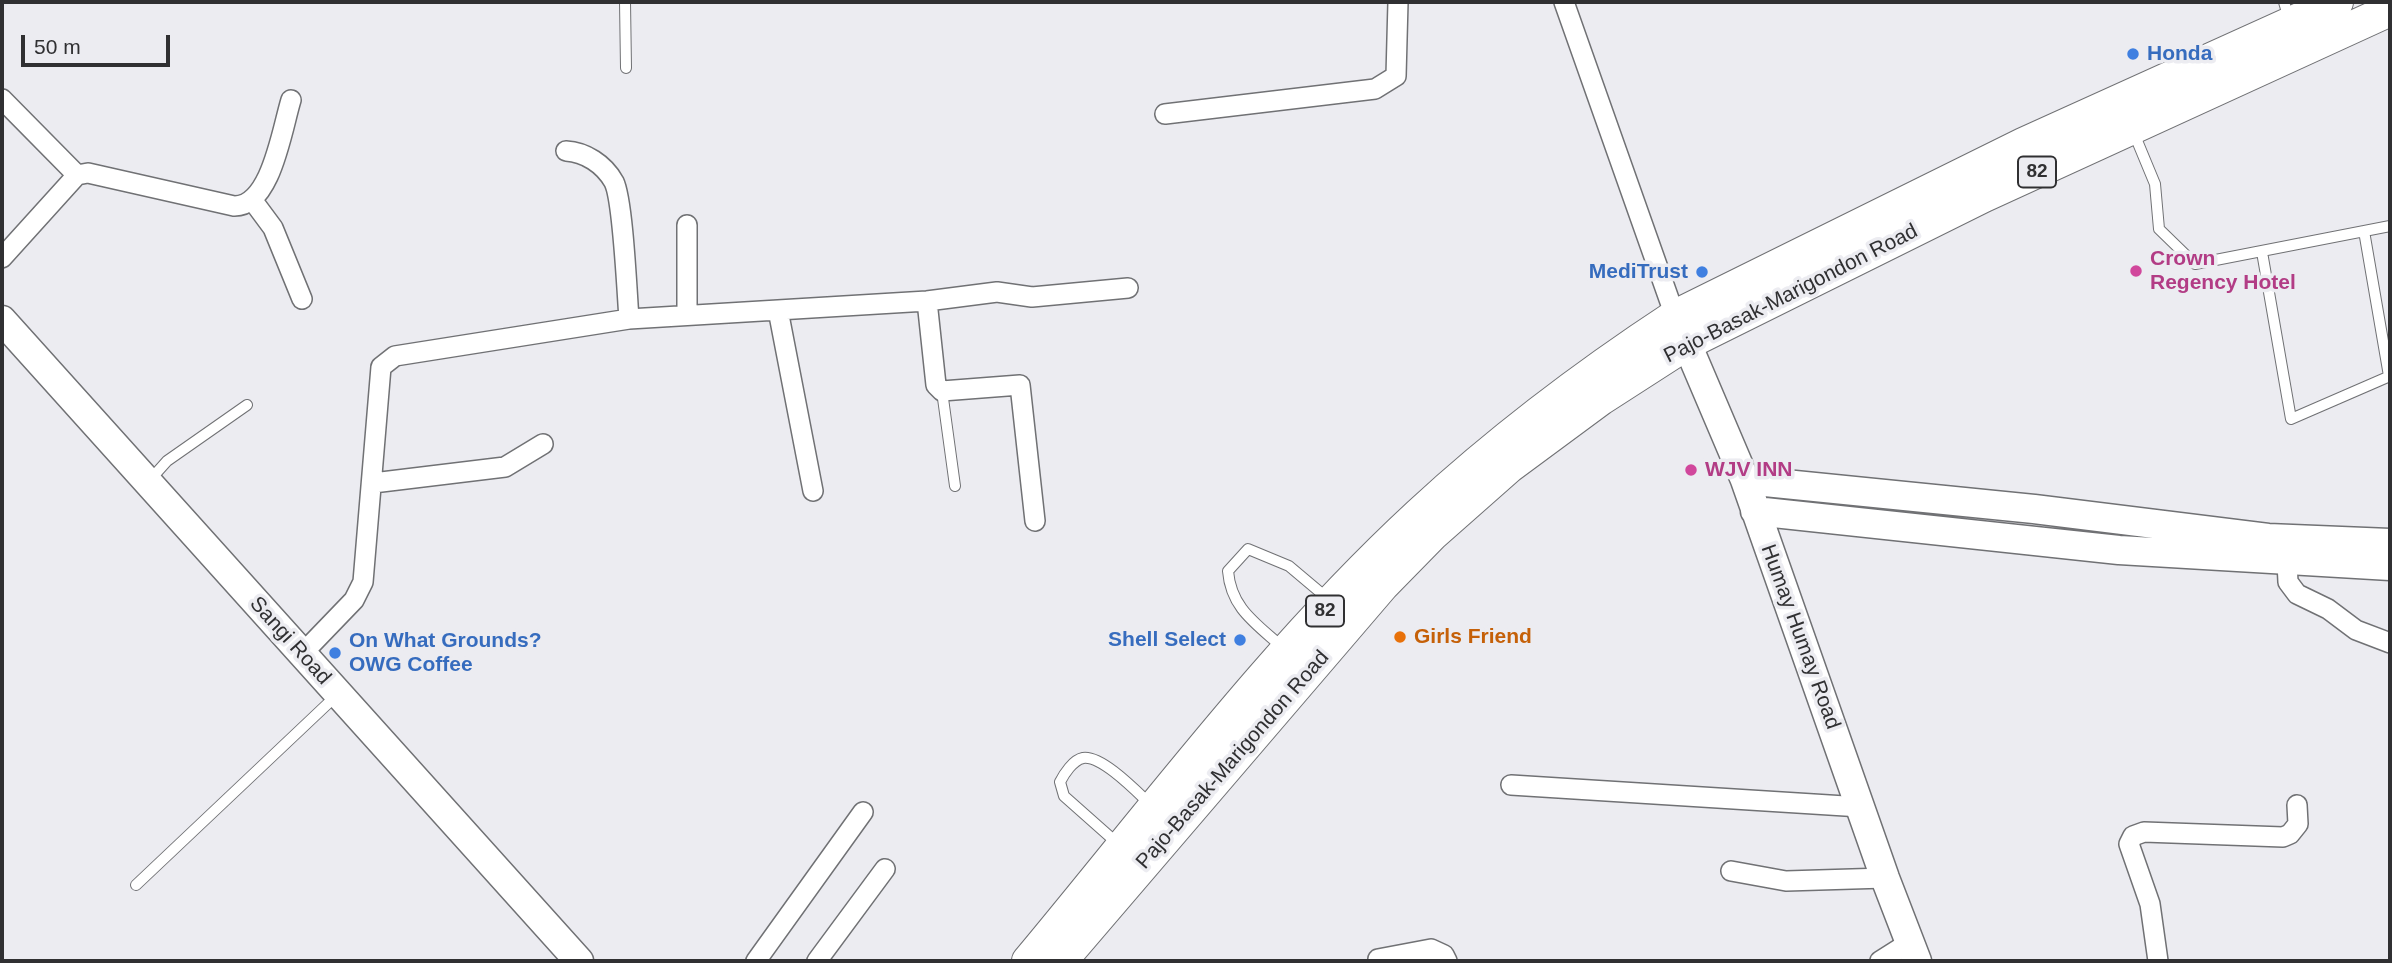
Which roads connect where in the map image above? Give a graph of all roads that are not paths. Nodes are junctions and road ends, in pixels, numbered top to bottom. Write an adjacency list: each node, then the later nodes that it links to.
1 (625, 2): 7 (lane)
2 (1398, 2): 10 (street)
3 (1564, 2): 27 (street)
4 (2337, 2): 6 (main road, Pajo-Basak-Marigondon Road / 82)
5 (2368, 11): 11 (main road, Pajo-Basak-Marigondon Road / 82)
6 (2287, 12): 27 (main road, Pajo-Basak-Marigondon Road / 82)
7 (626, 68)
8 (2, 99): 13 (street)
9 (292, 100): 14 (street)
10 (1165, 114)
11 (2132, 128): 18 (lane); 27 (main road, Pajo-Basak-Marigondon Road / 82)
12 (565, 151): 25 (street)
13 (77, 175): 14 (street); 19 (street)
14 (253, 201): 21 (street)
15 (687, 225): 24 (street)
16 (2390, 226): 17 (lane)
17 (2364, 231): 18 (lane); 28 (lane)
18 (2262, 252): 28 (lane)
19 (2, 258)
20 (1128, 288): 22 (street)
21 (302, 299)
22 (927, 301): 23 (street); 29 (street)
23 (778, 310): 24 (street); 36 (street)
24 (687, 314): 25 (street)
25 (629, 319): 34 (street)
26 (2, 320): 33 (street, Sangi Road)
27 (1681, 329): 32 (street, Humay Humay Road); 44 (main road, Pajo-Basak-Marigondon Road / 82); 65 (main road, Pajo-Basak-Marigondon Road / 82)
28 (2390, 376)
29 (942, 391): 35 (lane); 39 (street)
30 (247, 405): 33 (lane)
31 (543, 444): 34 (street)
32 (1745, 480): 37 (street); 38 (street, Humay Humay Road)
33 (147, 483): 47 (street, Sangi Road)
34 (373, 483): 47 (street)
35 (955, 486)
36 (813, 491)
37 (2034, 509): 40 (street); 41 (street)
38 (1755, 511): 40 (street); 51 (street, Humay Humay Road)
39 (1035, 521)
40 (2031, 540): 42 (street)
41 (2390, 543)
42 (2287, 562): 43 (street); 45 (street)
43 (2390, 566)
44 (1332, 603): 46 (main road, Pajo-Basak-Marigondon Road / 82); 46 (lane)
45 (2390, 643)
46 (1286, 650): 52 (main road, Pajo-Basak-Marigondon Road / 82)
47 (302, 654): 48 (street, Sangi Road)
48 (338, 694): 58 (lane); 61 (street, Sangi Road)
49 (1511, 785): 51 (street)
50 (2297, 805): 68 (street)
51 (1861, 807): 57 (street, Humay Humay Road)
52 (1155, 808): 54 (main road, Pajo-Basak-Marigondon Road / 82); 54 (lane)
53 (863, 811): 62 (street)
54 (1122, 848): 64 (main road, Pajo-Basak-Marigondon Road / 82)
55 (885, 869): 63 (street)
56 (1731, 871): 57 (street)
57 (1885, 878): 59 (street, Humay Humay Road)
58 (136, 885)
59 (1913, 952): 67 (street)
60 (1378, 959): 66 (street)
61 (579, 961)
62 (756, 961)
63 (817, 961)
64 (1028, 961)
65 (1061, 961)
66 (1447, 961)
67 (1880, 961)
68 (2158, 961)

